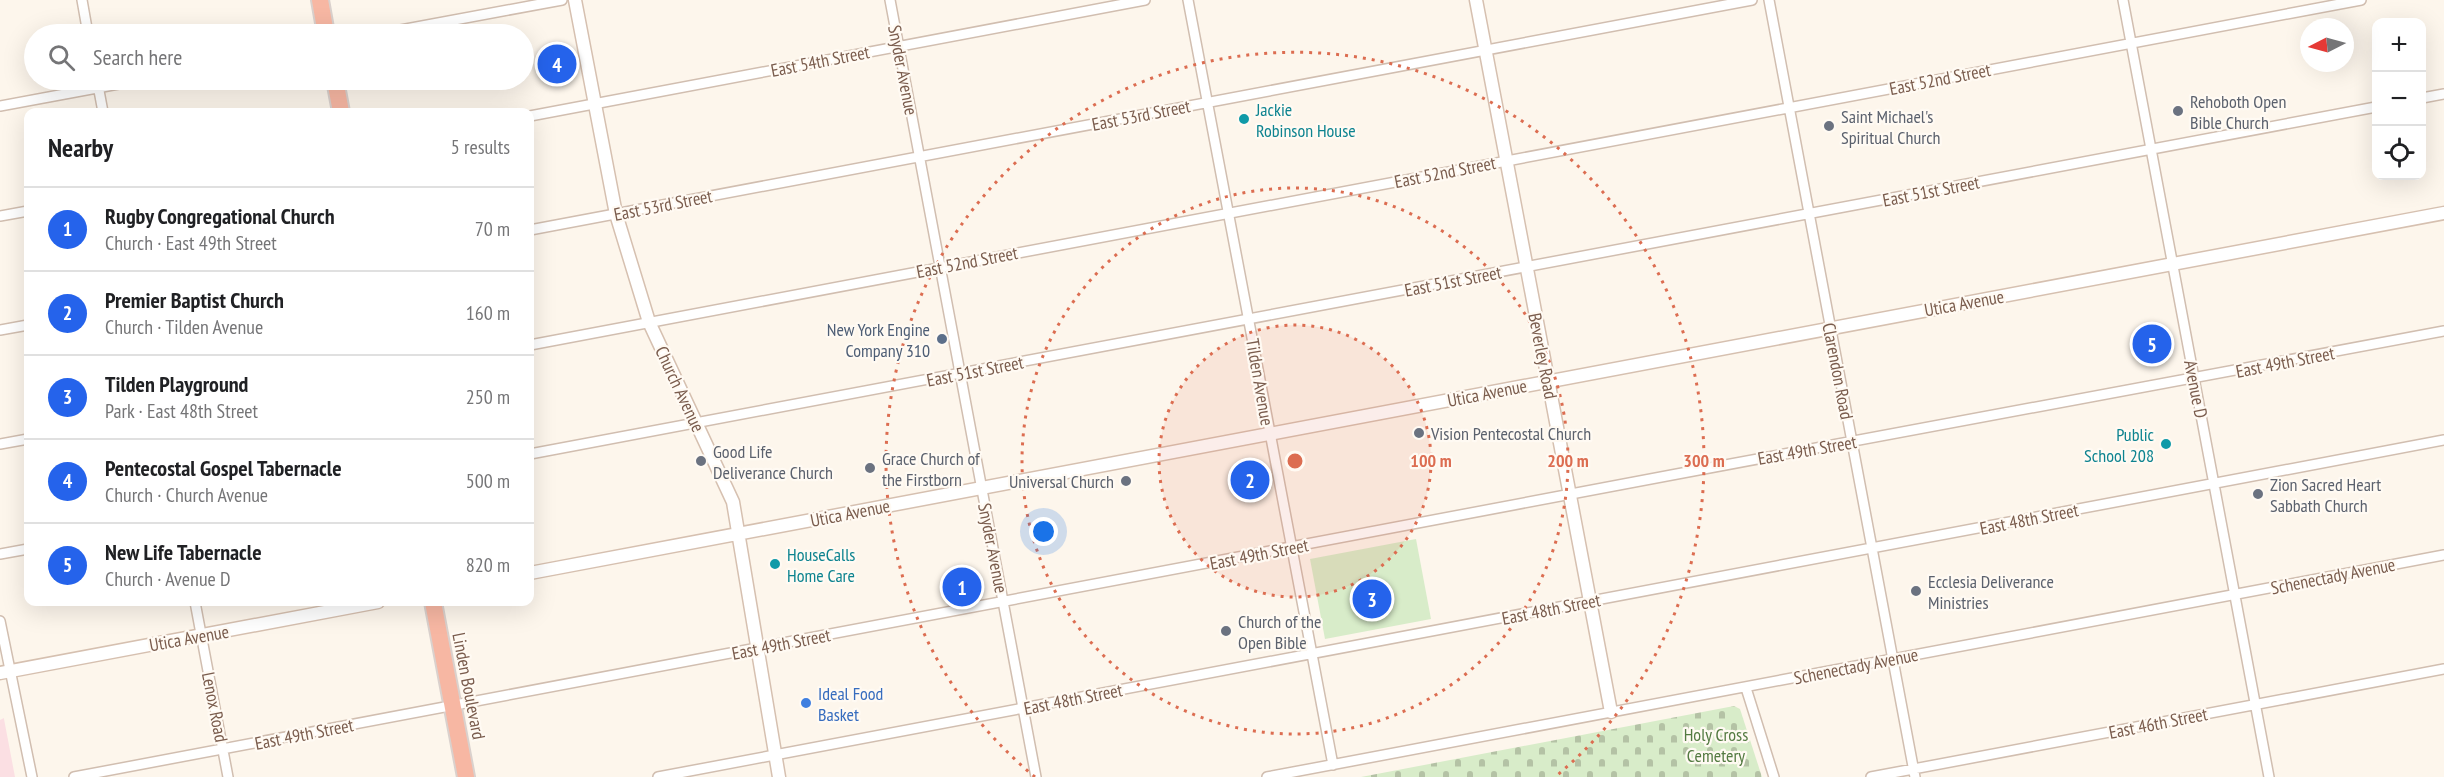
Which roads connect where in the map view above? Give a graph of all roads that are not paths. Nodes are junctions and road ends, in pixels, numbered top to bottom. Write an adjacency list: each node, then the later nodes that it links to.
1 (82, 0): 13 (street)
2 (320, 0): 14 (highway)
3 (562, 0): 15 (street)
4 (575, 0): 25 (main road, Church Avenue)
5 (890, 0): 17 (street, Snyder Avenue)
6 (1145, 0): 17 (street, East 54th Street)
7 (1188, 0): 24 (street, Tilden Avenue)
8 (1476, 0): 18 (main road, Beverley Road)
9 (1752, 0): 18 (street, East 53rd Street)
10 (1768, 0): 27 (street, Clarendon Road)
11 (2123, 0): 16 (street, Avenue D)
12 (2361, 0): 16 (street, East 52nd Street)
13 (86, 24)
14 (324, 24)
15 (433, 24)
16 (2131, 44): 27 (street, East 52nd Street); 32 (street, Avenue D)
17 (899, 46): 25 (street, East 54th Street); 33 (street, Snyder Avenue)
18 (1485, 50): 24 (street, East 53rd Street); 34 (main road, Beverley Road)
19 (68, 90): 26 (street)
20 (99, 90): 28 (street)
21 (337, 90): 29 (highway)
22 (2444, 94): 23 (street)
23 (2426, 97)
24 (1207, 103): 33 (street, East 53rd Street); 36 (street, Tilden Avenue)
25 (594, 104): 31 (street, East 54th Street); 38 (main road, Church Avenue)
26 (0, 106)
27 (1789, 107): 34 (street, East 52nd Street); 39 (street, Clarendon Road)
28 (102, 108)
29 (340, 108)
30 (2372, 108): 32 (street, East 51st Street)
31 (534, 115)
32 (2151, 150): 39 (street, East 51st Street); 42 (street, Avenue D)
33 (919, 157): 38 (street, East 53rd Street); 43 (street, Snyder Avenue)
34 (1506, 161): 36 (street, East 52nd Street); 44 (main road, Beverley Road)
35 (24, 211): 40 (street)
36 (1228, 213): 43 (street, East 52nd Street); 45 (street, Tilden Avenue)
37 (2444, 213): 42 (main road, Utica Avenue)
38 (616, 214): 41 (street, East 53rd Street); 46 (main road, Church Avenue)
39 (1809, 214): 44 (street, East 51st Street); 48 (street, Clarendon Road)
40 (0, 216)
41 (534, 229)
42 (2173, 264): 48 (main road, Utica Avenue); 53 (street, Avenue D)
43 (940, 267): 46 (street, East 52nd Street); 52 (street, Snyder Avenue)
44 (1526, 267): 45 (street, East 51st Street); 54 (main road, Beverley Road)
45 (1248, 319): 52 (street, East 51st Street); 56 (street, Tilden Avenue)
46 (649, 322): 51 (street, East 52nd Street); 55 (main road, Church Avenue)
47 (24, 326): 49 (street)
48 (1830, 328): 54 (main road, Utica Avenue); 59 (street, Clarendon Road)
49 (0, 330)
50 (2444, 331): 53 (street, East 49th Street)
51 (534, 344)
52 (960, 374): 55 (street, East 51st Street); 63 (street, Snyder Avenue)
53 (2194, 379): 59 (street, East 49th Street); 62 (street, Avenue D)
54 (1549, 381): 56 (main road, Utica Avenue); 64 (main road, Beverley Road)
55 (696, 423): 61 (street, East 51st Street); 65 (main road, Church Avenue)
56 (1269, 433): 63 (main road, Utica Avenue); 66 (street, Tilden Avenue)
57 (24, 440): 60 (street)
58 (2444, 440): 62 (street, East 48th Street)
59 (1852, 442): 64 (street, East 49th Street); 67 (street, Clarendon Road)
60 (0, 444)
61 (534, 453)
62 (2214, 485): 67 (street, East 48th Street); 72 (street, Avenue D)
63 (981, 488): 65 (main road, Utica Avenue); 74 (street, Snyder Avenue)
64 (1570, 495): 66 (street, East 49th Street); 73 (main road, Beverley Road)
65 (739, 534): 71 (main road, Utica Avenue); 80 (main road, Church Avenue)
66 (1291, 548): 74 (street, East 49th Street); 81 (street, Tilden Avenue)
67 (1872, 549): 73 (street, East 48th Street); 82 (street, Clarendon Road)
68 (24, 550): 69 (street)
69 (0, 554)
70 (2444, 555): 72 (street, Schenectady Avenue)
71 (534, 572)
72 (2234, 595): 82 (street, Schenectady Avenue); 86 (street, Avenue D)
73 (1590, 602): 81 (street, East 48th Street); 89 (main road, Beverley Road)
74 (1003, 603): 80 (street, East 49th Street); 88 (street, Snyder Avenue)
75 (196, 606): 79 (street, Lenox Road)
76 (357, 606): 79 (main road, Utica Avenue)
77 (434, 606): 87 (highway, Linden Boulevard)
78 (0, 621): 84 (street)
79 (201, 636): 84 (main road, Utica Avenue); 90 (street, Lenox Road)
80 (758, 649): 87 (street, East 49th Street); 91 (main road, Church Avenue)
81 (1311, 654): 88 (street, East 48th Street); 92 (street, Tilden Avenue)
82 (1893, 659): 85 (street, Schenectady Avenue); 93 (street, Clarendon Road)
83 (2444, 669): 86 (street, East 46th Street)
84 (5, 672): 94 (street)
85 (1746, 688): 89 (street, Schenectady Avenue); 102 (street)
86 (2255, 705): 93 (street, East 46th Street); 104 (street, Avenue D)
87 (453, 706): 90 (street, East 49th Street); 97 (highway, Linden Boulevard)
88 (1023, 709): 91 (street, East 48th Street); 100 (street, Snyder Avenue)
89 (1611, 712): 92 (street, Schenectady Avenue)
90 (223, 749): 95 (street, East 49th Street); 96 (street, Lenox Road)
91 (775, 755): 98 (street, East 48th Street); 99 (main road, Church Avenue)
92 (1333, 765): 101 (street, Schenectady Avenue)
93 (1914, 773): 103 (street, East 46th Street)
94 (32, 777)
95 (74, 777)
96 (228, 777)
97 (466, 777)
98 (658, 777)
99 (779, 777)
100 (1036, 777)
101 (1268, 777)
102 (1774, 777)
103 (1871, 777)
104 (2269, 777)

